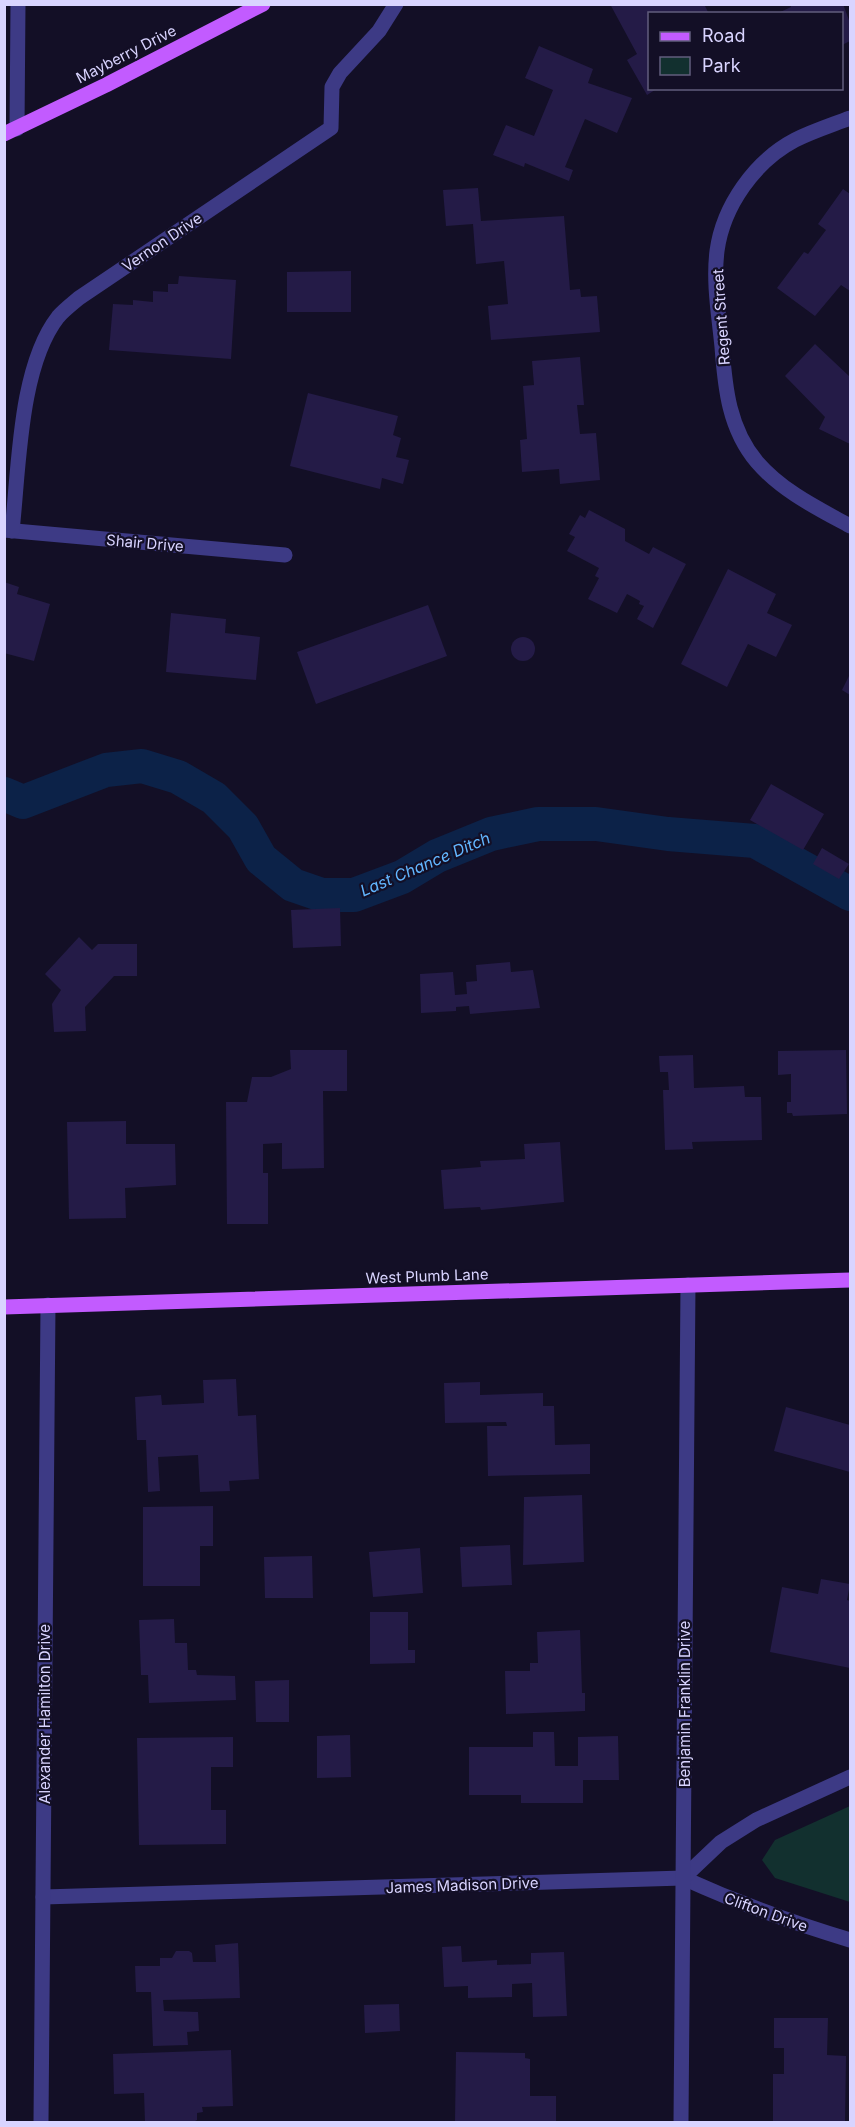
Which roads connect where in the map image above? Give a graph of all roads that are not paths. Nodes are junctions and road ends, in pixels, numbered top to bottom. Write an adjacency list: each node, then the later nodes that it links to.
1 (18, 4): 5 (street)
2 (262, 4): 5 (main road, Mayberry Drive)
3 (396, 4): 7 (street, Vernon Drive)
4 (850, 118): 6 (street, Regent Street)
5 (11, 131)
6 (850, 526)
7 (8, 531): 8 (street, Shair Drive)
8 (285, 555)
9 (850, 1280): 10 (main road, West Plumb Lane)
10 (688, 1285): 11 (main road, West Plumb Lane); 14 (street, Benjamin Franklin Drive)
11 (48, 1305): 12 (main road, West Plumb Lane); 15 (street, Alexander Hamilton Drive)
12 (4, 1307)
13 (850, 1777): 14 (street)
14 (683, 1878): 15 (street, James Madison Drive); 16 (street, Clifton Drive); 18 (street, Benjamin Franklin Drive)
15 (43, 1897): 17 (street, Alexander Hamilton Drive)
16 (850, 1940)
17 (41, 2122)
18 (681, 2122)

